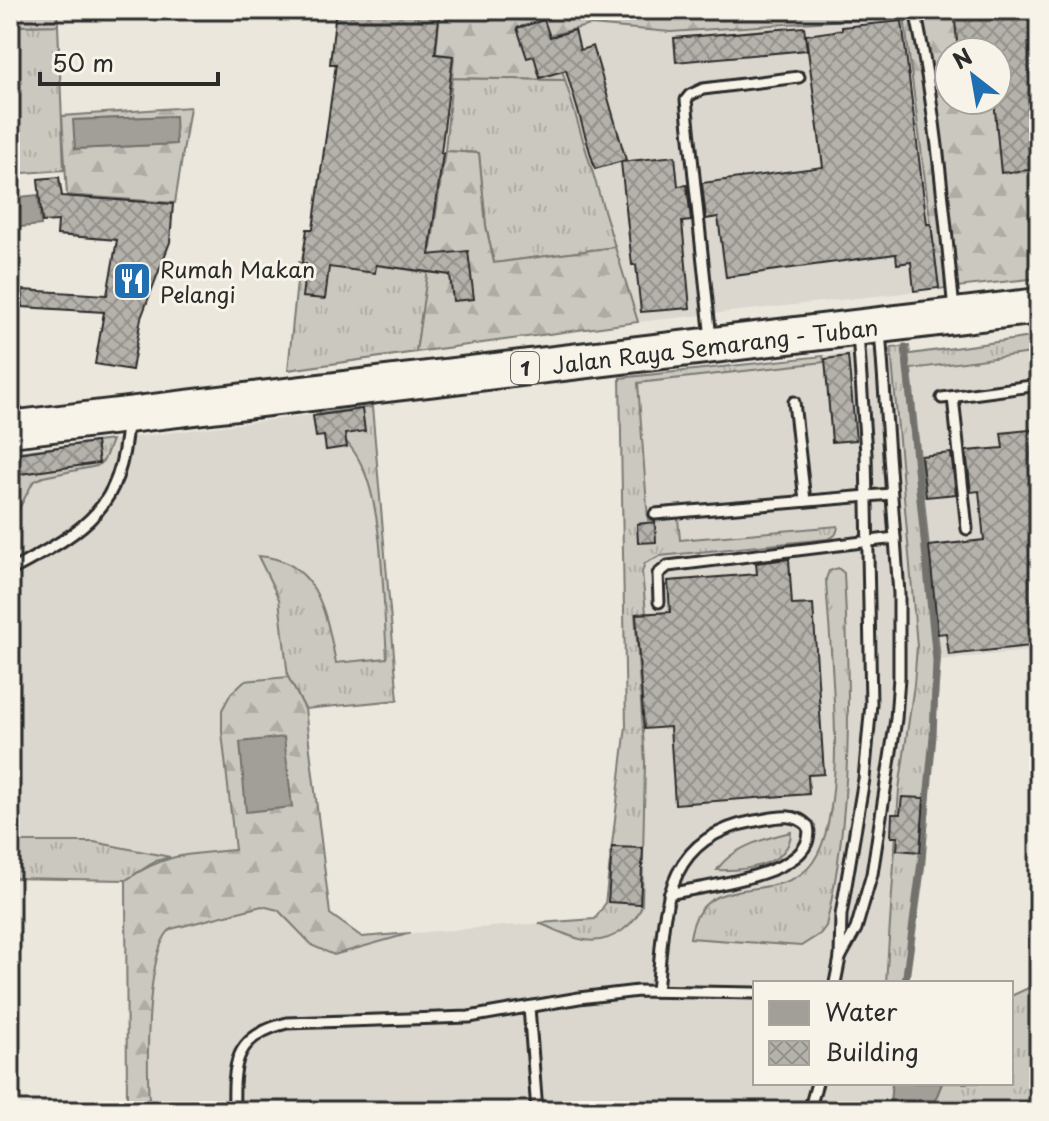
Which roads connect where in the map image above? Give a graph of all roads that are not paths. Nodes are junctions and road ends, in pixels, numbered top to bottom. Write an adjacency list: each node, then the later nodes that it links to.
1 (915, 10): 4 (lane)
2 (799, 77): 6 (lane)
3 (1039, 306): 4 (highway, Jalan Raya Semarang - Tuban / 1)
4 (955, 318): 5 (highway, Jalan Raya Semarang - Tuban / 1)
5 (869, 328): 6 (highway, Jalan Raya Semarang - Tuban / 1); 13 (lane); 14 (lane)
6 (712, 346): 11 (highway, Jalan Raya Semarang - Tuban / 1)
7 (1039, 385): 8 (lane)
8 (953, 397): 9 (lane); 17 (lane)
9 (942, 398)
10 (794, 402): 15 (lane)
11 (127, 415): 12 (highway, Jalan Raya Semarang - Tuban / 1); 20 (lane)
12 (10, 429)
13 (891, 494): 14 (lane); 18 (lane)
14 (867, 496): 15 (lane); 19 (lane)
15 (805, 501): 16 (lane)
16 (655, 514)
17 (967, 529)
18 (895, 538): 19 (lane); 23 (lane)
19 (868, 541): 21 (lane); 23 (lane)
20 (10, 571)
21 (659, 602)
22 (669, 894): 22 (lane); 25 (lane)
23 (840, 958): 24 (lane)
24 (835, 981)
25 (657, 991): 26 (lane); 27 (lane)
26 (753, 993)
27 (529, 1007): 29 (lane); 30 (lane)
28 (816, 1085): 31 (lane)
29 (234, 1111)
30 (537, 1111)
31 (809, 1111)

